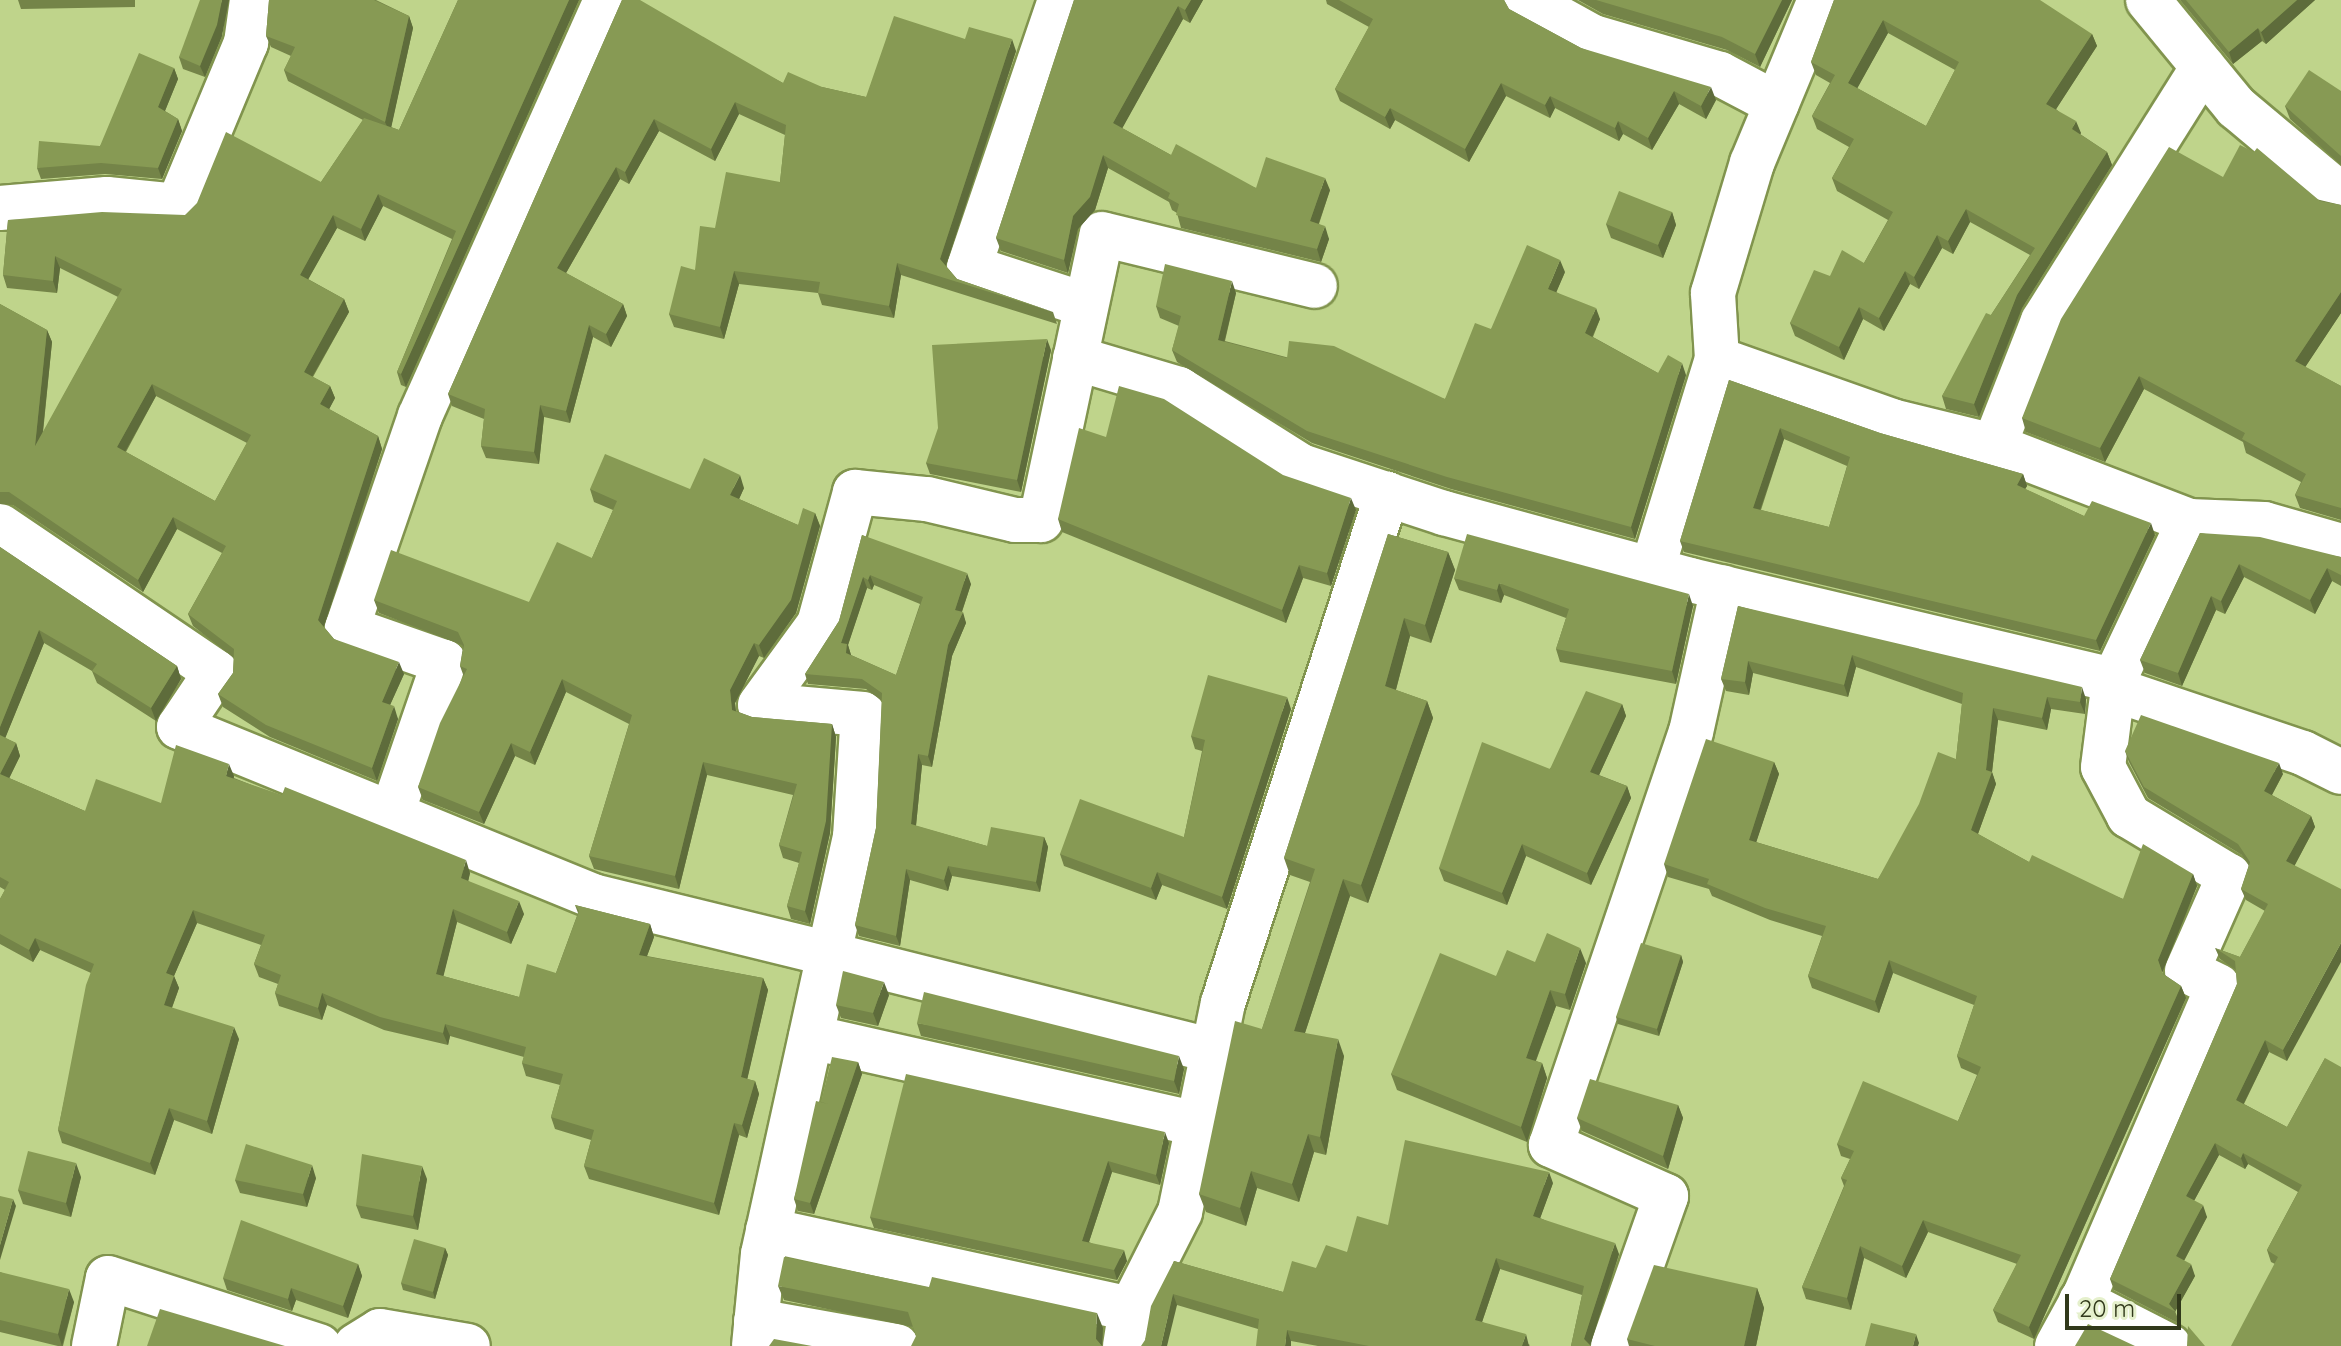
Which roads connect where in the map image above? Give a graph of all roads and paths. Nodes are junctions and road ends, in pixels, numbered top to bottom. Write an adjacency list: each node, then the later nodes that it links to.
1 (252, 0): 10 (street)
2 (606, 0): 24 (street)
3 (1060, 0): 12 (street)
4 (1526, 0): 8 (street)
5 (1820, 0): 8 (street)
6 (2148, 0): 7 (street)
7 (2203, 67): 9 (street); 15 (street)
8 (1777, 104): 14 (street)
9 (2341, 195)
10 (0, 208)
11 (1315, 286): 12 (street)
12 (1086, 305): 13 (street)
13 (1075, 358): 16 (street); 25 (street)
14 (1717, 359): 15 (street); 20 (street)
15 (1994, 446): 17 (street)
16 (1387, 494): 20 (street); 27 (street)
17 (2189, 521): 19 (street); 22 (street)
18 (0, 526): 24 (street)
19 (2341, 546)
20 (1652, 570): 21 (street)
21 (1723, 588): 22 (street); 38 (street)
22 (2114, 685): 23 (street); 30 (street)
23 (2341, 772)
24 (392, 813): 25 (street)
25 (829, 954): 26 (street); 27 (street)
26 (811, 1037): 28 (street); 29 (street)
27 (1214, 1051): 28 (street)
28 (1198, 1124): 31 (street)
29 (768, 1230): 31 (street); 32 (street)
30 (2081, 1301): 39 (street); 40 (street)
31 (1128, 1328)
32 (755, 1333): 37 (street)
33 (94, 1346): 34 (street)
34 (319, 1346)
35 (356, 1346): 36 (street)
36 (468, 1346)
37 (897, 1346)
38 (1613, 1346)
39 (2057, 1346)
40 (2169, 1346)

